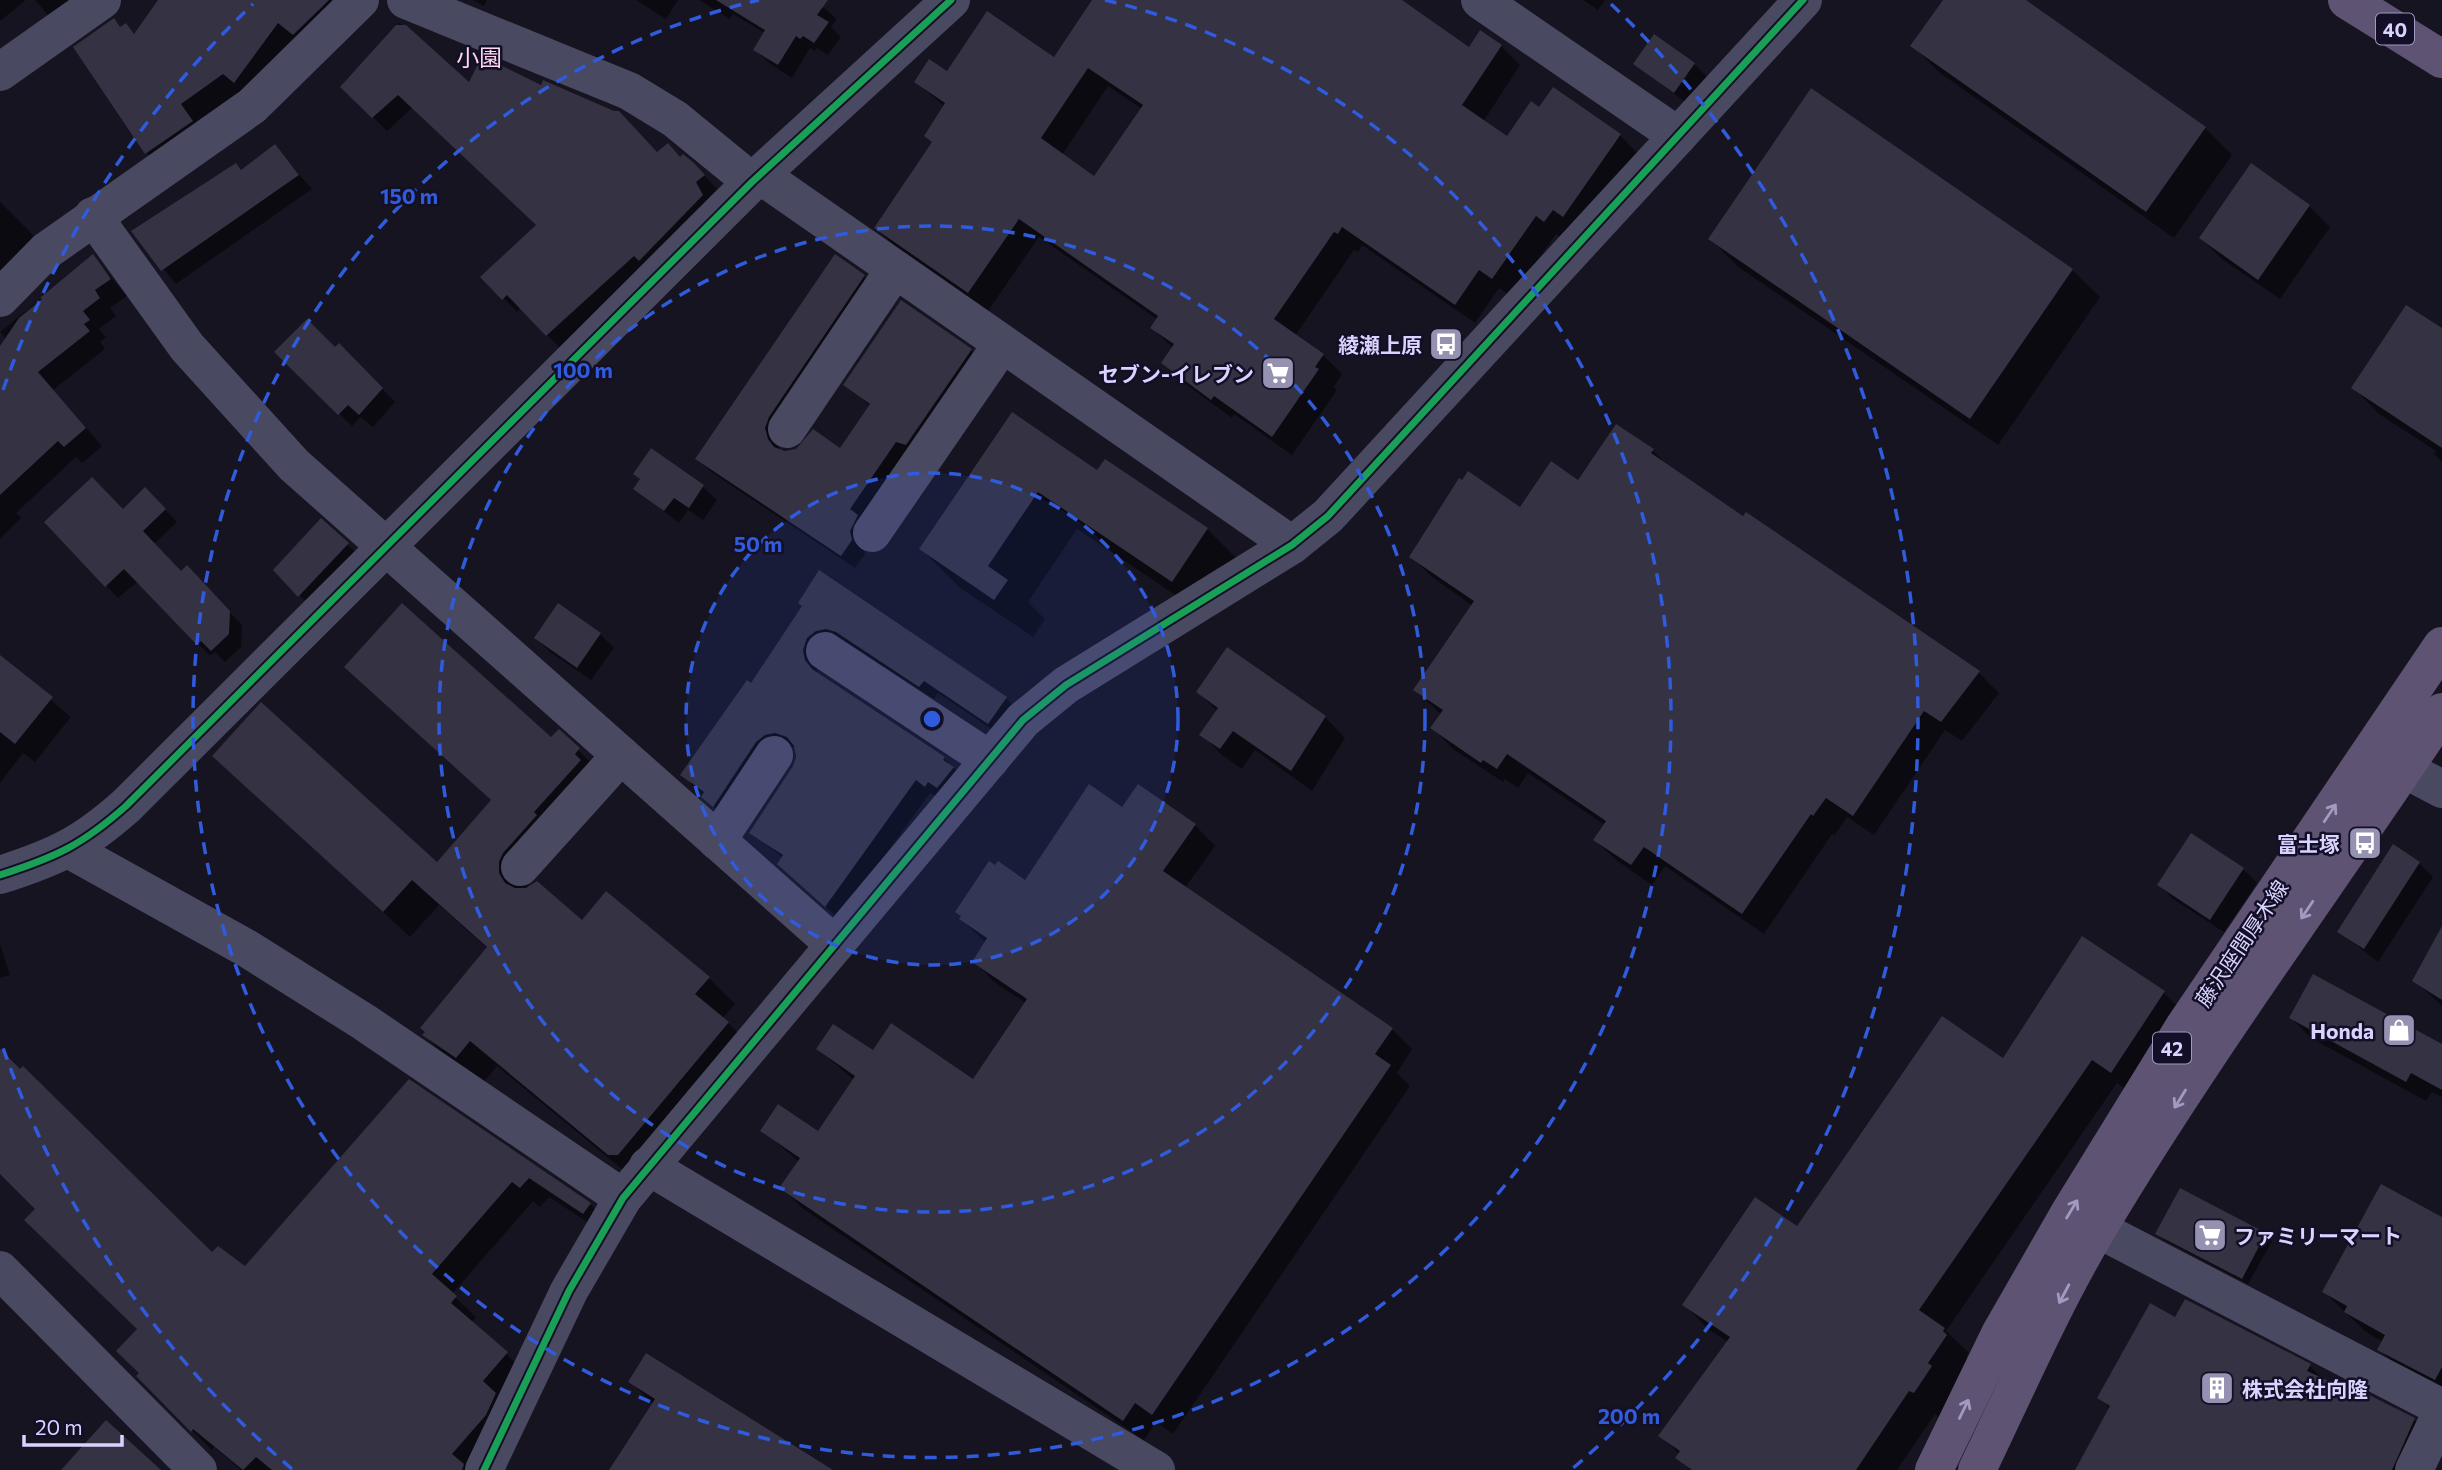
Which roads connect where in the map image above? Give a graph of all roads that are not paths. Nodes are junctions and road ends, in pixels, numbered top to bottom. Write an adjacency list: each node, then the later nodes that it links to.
1 (102, 0): 9 (street)
2 (360, 0): 12 (street)
3 (405, 0): 11 (street)
4 (951, 0): 11 (street)
5 (1480, 0): 10 (street)
6 (1802, 0): 10 (street)
7 (2347, 0): 8 (main road, 40)
8 (2442, 59)
9 (0, 72)
10 (1678, 135): 18 (street)
11 (756, 179): 13 (street); 19 (street)
12 (93, 216): 14 (street); 19 (street)
13 (895, 269): 15 (street); 16 (street)
14 (0, 298)
15 (1002, 344): 17 (street); 18 (street)
16 (787, 429)
17 (872, 533)
18 (1292, 545): 25 (street)
19 (385, 547): 23 (street); 29 (street)
20 (2442, 646): 41 (main road, 藤沢座間厚木線 / 42, one-way to 20)
21 (825, 651): 25 (street)
22 (2442, 712): 26 (main road, 藤沢座間厚木線 / 42)
23 (621, 755): 28 (street); 30 (street)
24 (774, 755): 28 (street)
25 (990, 760): 32 (street)
26 (2404, 769): 27 (street); 35 (main road, 藤沢座間厚木線 / 42, one-way to 35)
27 (2442, 789)
28 (717, 841): 32 (street)
29 (70, 850): 31 (street); 34 (street)
30 (520, 867)
31 (1, 873)
32 (835, 945): 33 (street)
33 (648, 1167): 34 (street); 40 (street)
34 (623, 1198): 39 (street)
35 (2098, 1229): 37 (street); 42 (main road, 藤沢座間厚木線 / 42, one-way to 42)
36 (0, 1270): 38 (street)
37 (2442, 1410): 43 (street)
38 (198, 1470)
39 (484, 1470)
40 (1156, 1470)
41 (1934, 1470)
42 (1978, 1470)
43 (2414, 1470)

